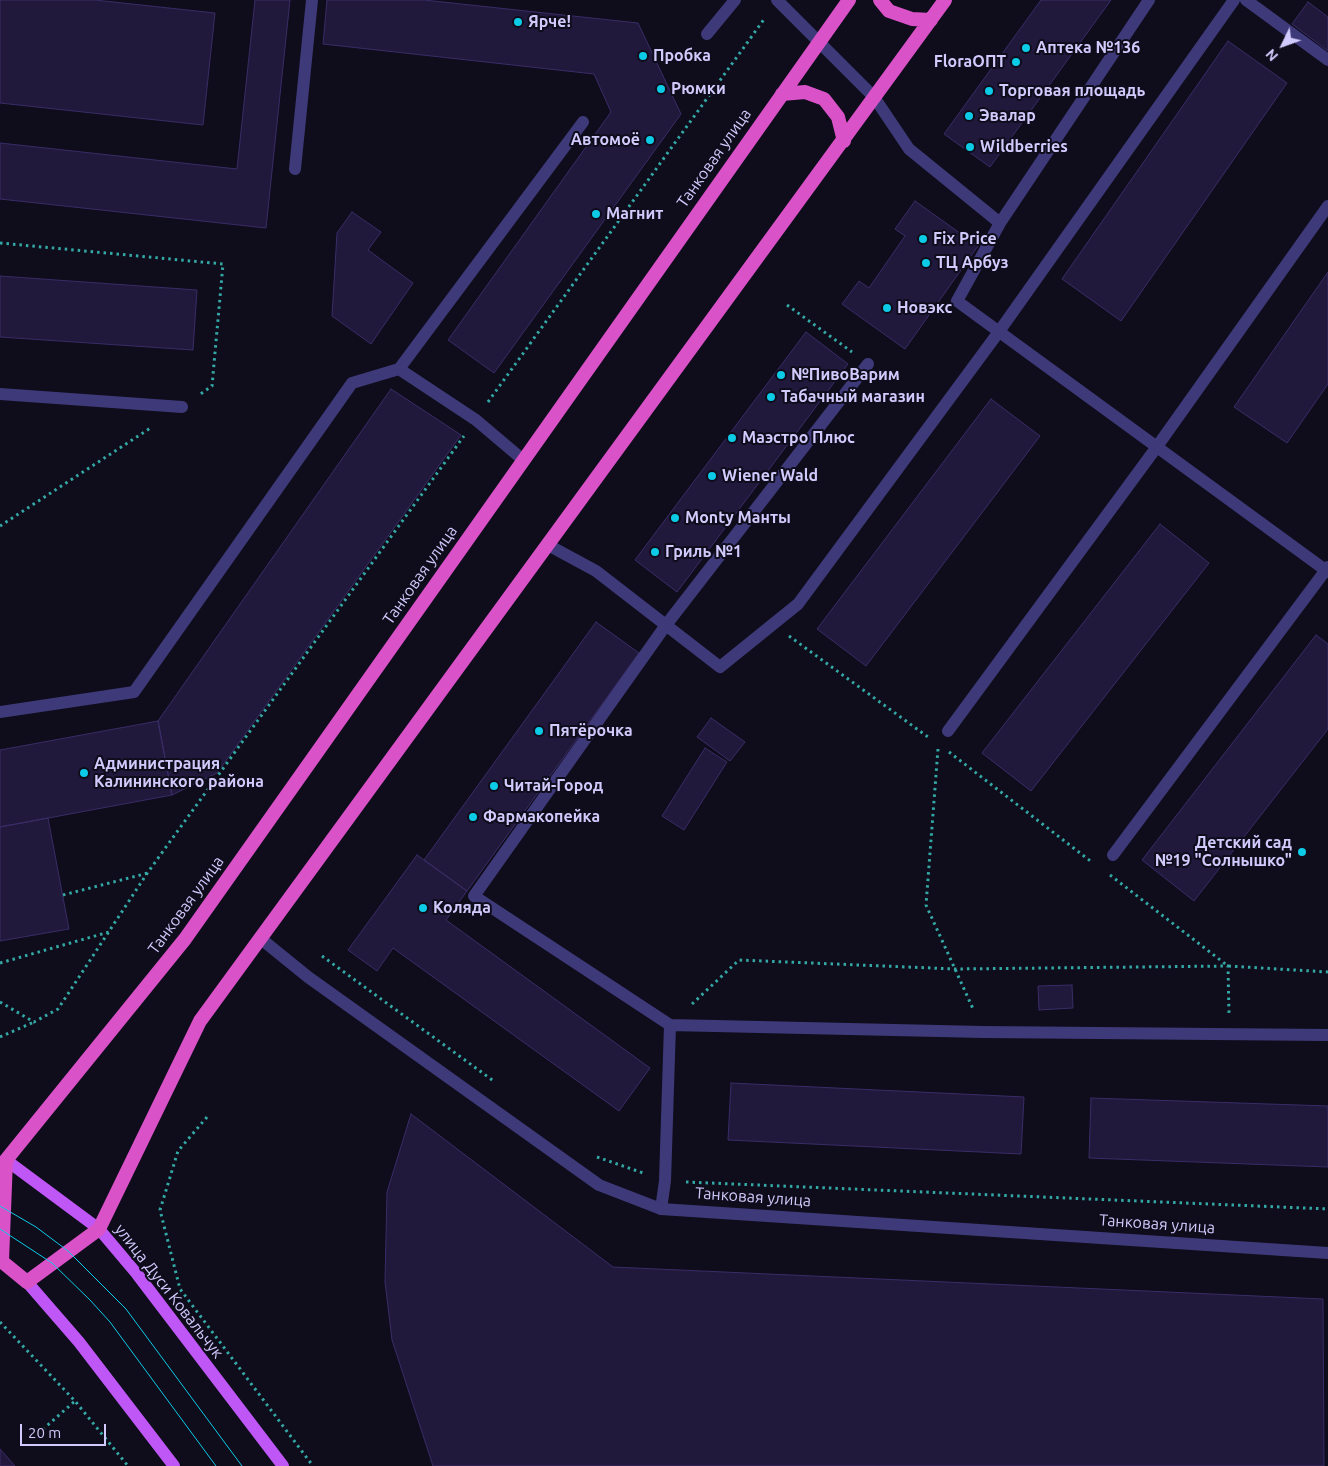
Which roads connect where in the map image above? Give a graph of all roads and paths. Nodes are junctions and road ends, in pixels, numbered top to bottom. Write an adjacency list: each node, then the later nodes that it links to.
1 (312, 0): 18 (street)
2 (735, 0): 11 (street)
3 (778, 0): 12 (street); 26 (path)
4 (848, 0): 12 (highway, Танковая улица)
5 (880, 0): 10 (highway)
6 (945, 0): 10 (highway)
7 (1149, 0): 20 (street)
8 (1234, 0): 23 (street)
9 (1246, 0): 13 (street)
10 (930, 20): 15 (highway)
11 (707, 34)
12 (818, 43): 14 (highway, Танковая улица); 15 (street)
13 (1328, 60)
14 (782, 94): 17 (highway); 31 (highway, Танковая улица)
15 (874, 97): 17 (highway); 20 (street)
16 (583, 122): 25 (street)
17 (844, 141): 33 (highway)
18 (295, 169)
19 (1328, 206): 30 (street)
20 (1000, 223): 23 (street)
21 (0, 243): 28 (path)
22 (787, 305): 24 (path)
23 (998, 333): 30 (street); 35 (street)
24 (868, 364): 36 (street)
25 (399, 370): 29 (street); 37 (street)
26 (496, 391)
27 (0, 394): 28 (street)
28 (182, 407): 32 (path)
29 (476, 420): 31 (street); 43 (path)
30 (1156, 448): 34 (street); 38 (street)
31 (522, 459): 62 (highway, Танковая улица)
32 (0, 526)
33 (548, 544): 36 (street); 46 (highway)
34 (1327, 570): 40 (street)
35 (773, 624): 36 (street); 39 (path)
36 (666, 625): 54 (street)
37 (0, 712)
38 (948, 731): 39 (path)
39 (939, 745): 41 (path); 50 (path)
40 (1113, 855)
41 (1095, 864)
42 (1103, 870): 49 (path)
43 (148, 872): 44 (path); 45 (path)
44 (63, 895)
45 (109, 932): 48 (path); 53 (path)
46 (260, 938): 64 (street, Танковая улица); 66 (highway)
47 (322, 956): 59 (path)
48 (0, 963)
49 (1228, 966): 50 (path); 51 (path); 56 (path)
50 (955, 969): 54 (path); 55 (path)
51 (1328, 972)
52 (0, 1002): 53 (path)
53 (34, 1022): 58 (path)
54 (670, 1025): 55 (street); 63 (street)
55 (983, 1032): 56 (street)
56 (1229, 1034): 57 (street)
57 (1328, 1035)
58 (0, 1037)
59 (503, 1088)
60 (207, 1117): 76 (path)
61 (589, 1151): 63 (path)
62 (3, 1159): 66 (main road, улица Дуси Ковальчук); 68 (highway)
63 (664, 1181): 64 (street); 65 (path)
64 (661, 1209): 67 (street, Танковая улица)
65 (1328, 1209)
66 (99, 1229): 69 (highway); 75 (main road, улица Дуси Ковальчук)
67 (1328, 1253)
68 (1, 1260): 69 (highway)
69 (27, 1282): 74 (main road)
70 (0, 1322): 71 (path)
71 (74, 1401): 72 (path); 73 (path)
72 (33, 1438)
73 (128, 1466)
74 (174, 1466)
75 (283, 1466)
76 (313, 1466)

